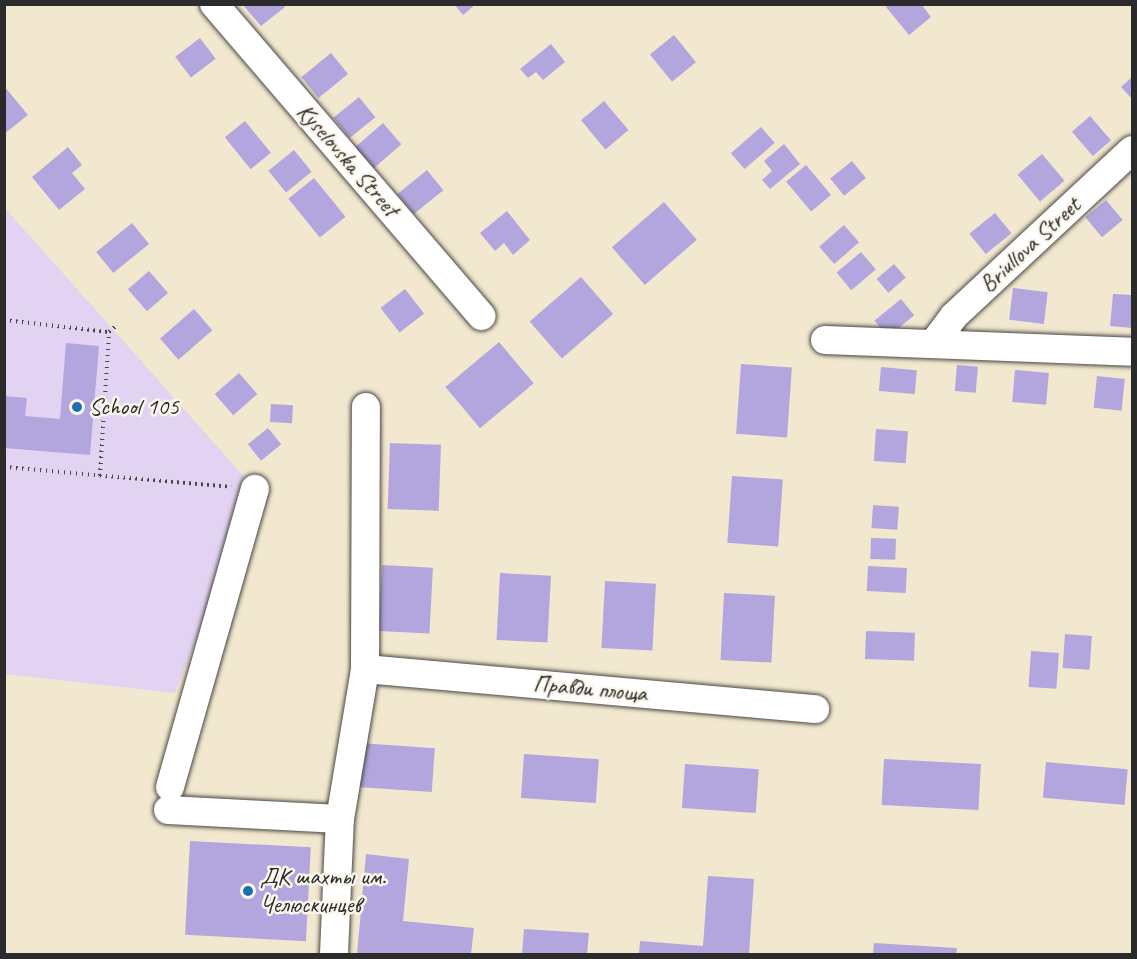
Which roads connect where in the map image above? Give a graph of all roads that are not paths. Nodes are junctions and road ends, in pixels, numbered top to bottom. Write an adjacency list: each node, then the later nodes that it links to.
1 (214, 4): 3 (street, Kyselovska Street)
2 (1132, 150): 5 (street, Briullova Street)
3 (482, 316)
4 (825, 340): 5 (street)
5 (933, 344): 6 (street)
6 (1132, 352)
7 (366, 408): 9 (street)
8 (255, 489): 11 (street)
9 (365, 669): 10 (street, Правди площа); 11 (street)
10 (814, 709)
11 (340, 819): 12 (street)
12 (334, 954)

